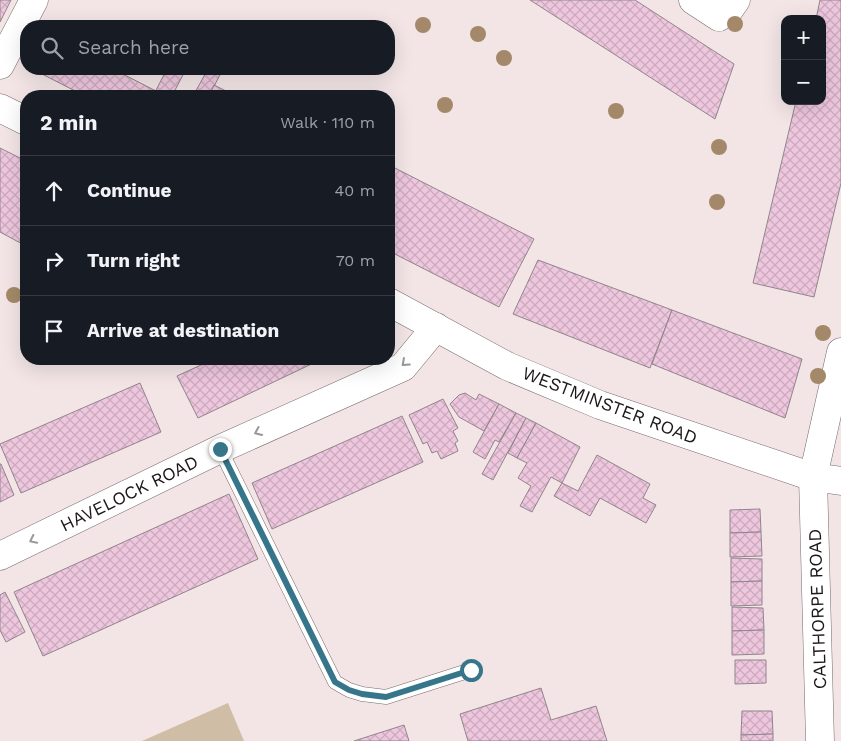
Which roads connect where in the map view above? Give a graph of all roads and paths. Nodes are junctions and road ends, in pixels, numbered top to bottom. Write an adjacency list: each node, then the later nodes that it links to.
1 (34, 0): 4 (street)
2 (693, 0): 3 (street)
3 (736, 0)
4 (24, 20)
5 (20, 27): 6 (street)
6 (0, 65)
7 (0, 108): 8 (street)
8 (20, 118)
9 (395, 305): 10 (street, WESTMINSTER ROAD)
10 (436, 327): 12 (street, HAVELOCK ROAD, one-way to 12); 13 (street, WESTMINSTER ROAD)
11 (841, 352): 13 (street, CALTHORPE ROAD)
12 (220, 449): 15 (street, HAVELOCK ROAD, one-way to 15); 16 (lane)
13 (813, 477): 14 (street, WESTMINSTER ROAD); 17 (street, CALTHORPE ROAD)
14 (841, 481)
15 (0, 556)
16 (471, 670)
17 (820, 741)

